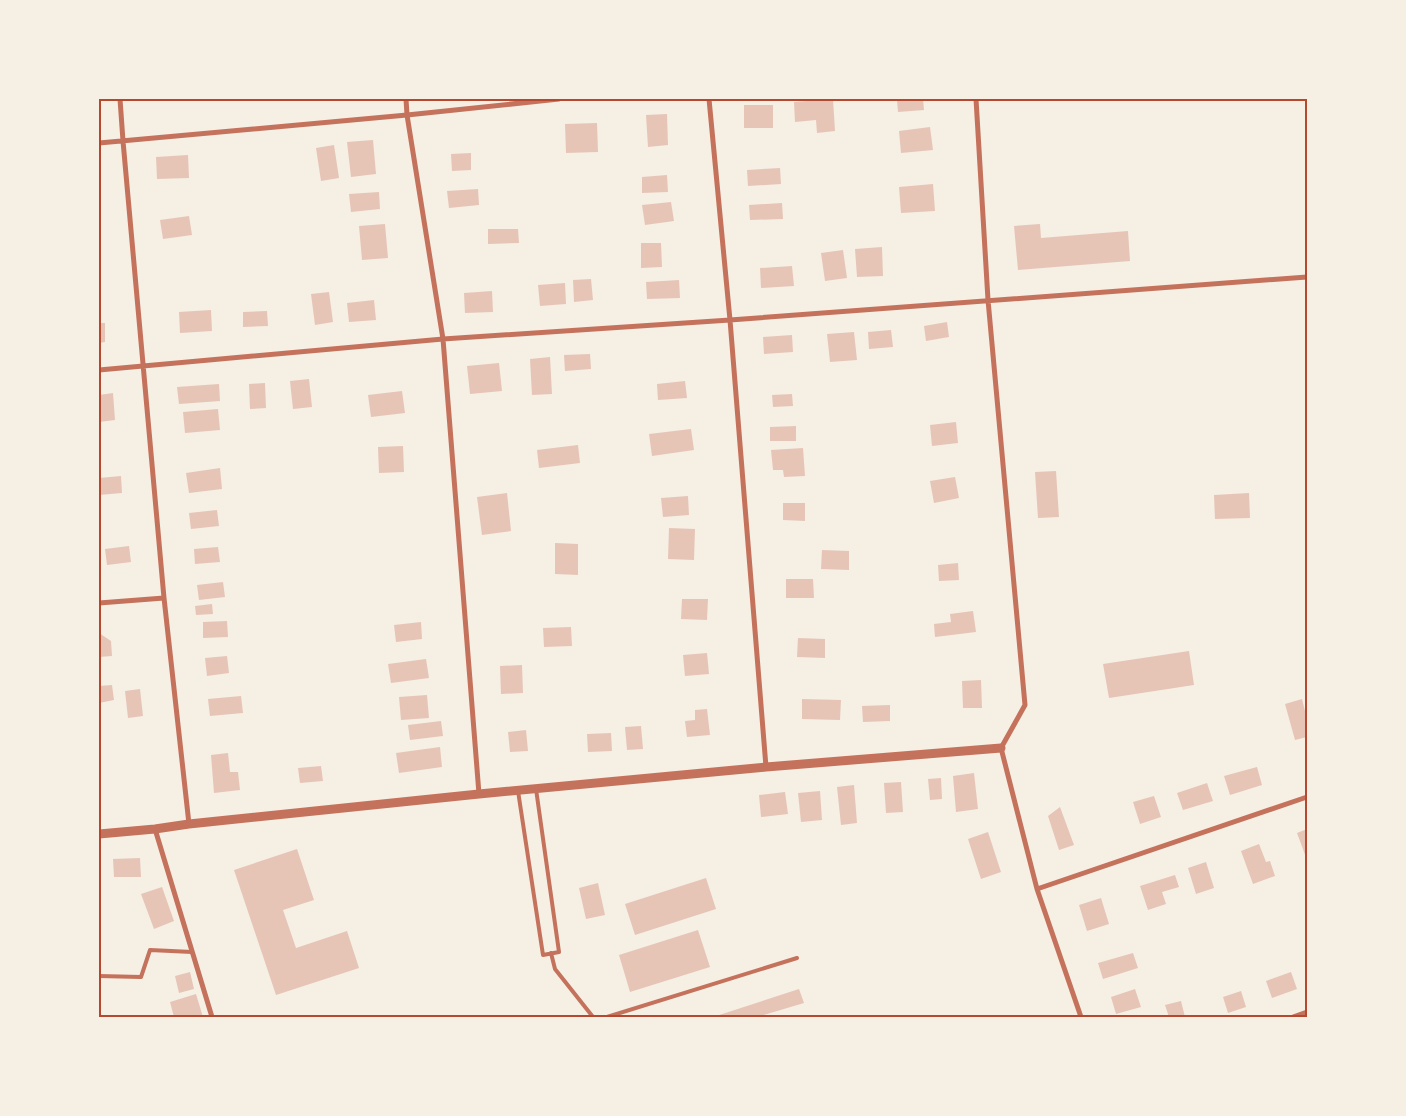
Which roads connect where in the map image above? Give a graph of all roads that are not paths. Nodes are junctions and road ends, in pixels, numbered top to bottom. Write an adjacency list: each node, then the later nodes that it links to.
1 (120, 99): 7 (street)
2 (406, 99): 6 (street)
3 (559, 99): 6 (street)
4 (709, 99): 11 (street)
5 (976, 99): 10 (street)
6 (407, 115): 7 (street); 12 (street)
7 (123, 141): 8 (street); 13 (street)
8 (99, 143)
9 (1307, 277): 10 (street)
10 (988, 300): 11 (street); 17 (street)
11 (730, 320): 12 (street); 18 (street)
12 (443, 339): 13 (street); 21 (street)
13 (143, 366): 14 (street); 15 (street)
14 (99, 370)
15 (164, 598): 16 (street); 23 (street)
16 (99, 603)
17 (1000, 748): 18 (street); 26 (street)
18 (766, 767): 19 (street)
19 (536, 789): 20 (street); 28 (lane)
20 (518, 791): 21 (street); 28 (lane)
21 (479, 794): 23 (street)
22 (1307, 797): 26 (street)
23 (189, 824): 24 (street)
24 (155, 829): 25 (street); 27 (street)
25 (99, 834)
26 (1037, 888): 35 (street)
27 (192, 952): 30 (lane); 32 (street)
28 (551, 953): 33 (lane)
29 (797, 958): 34 (lane)
30 (99, 976)
31 (1307, 1012): 36 (street)
32 (212, 1017)
33 (593, 1017)
34 (607, 1017)
35 (1081, 1017)
36 (1293, 1017)

